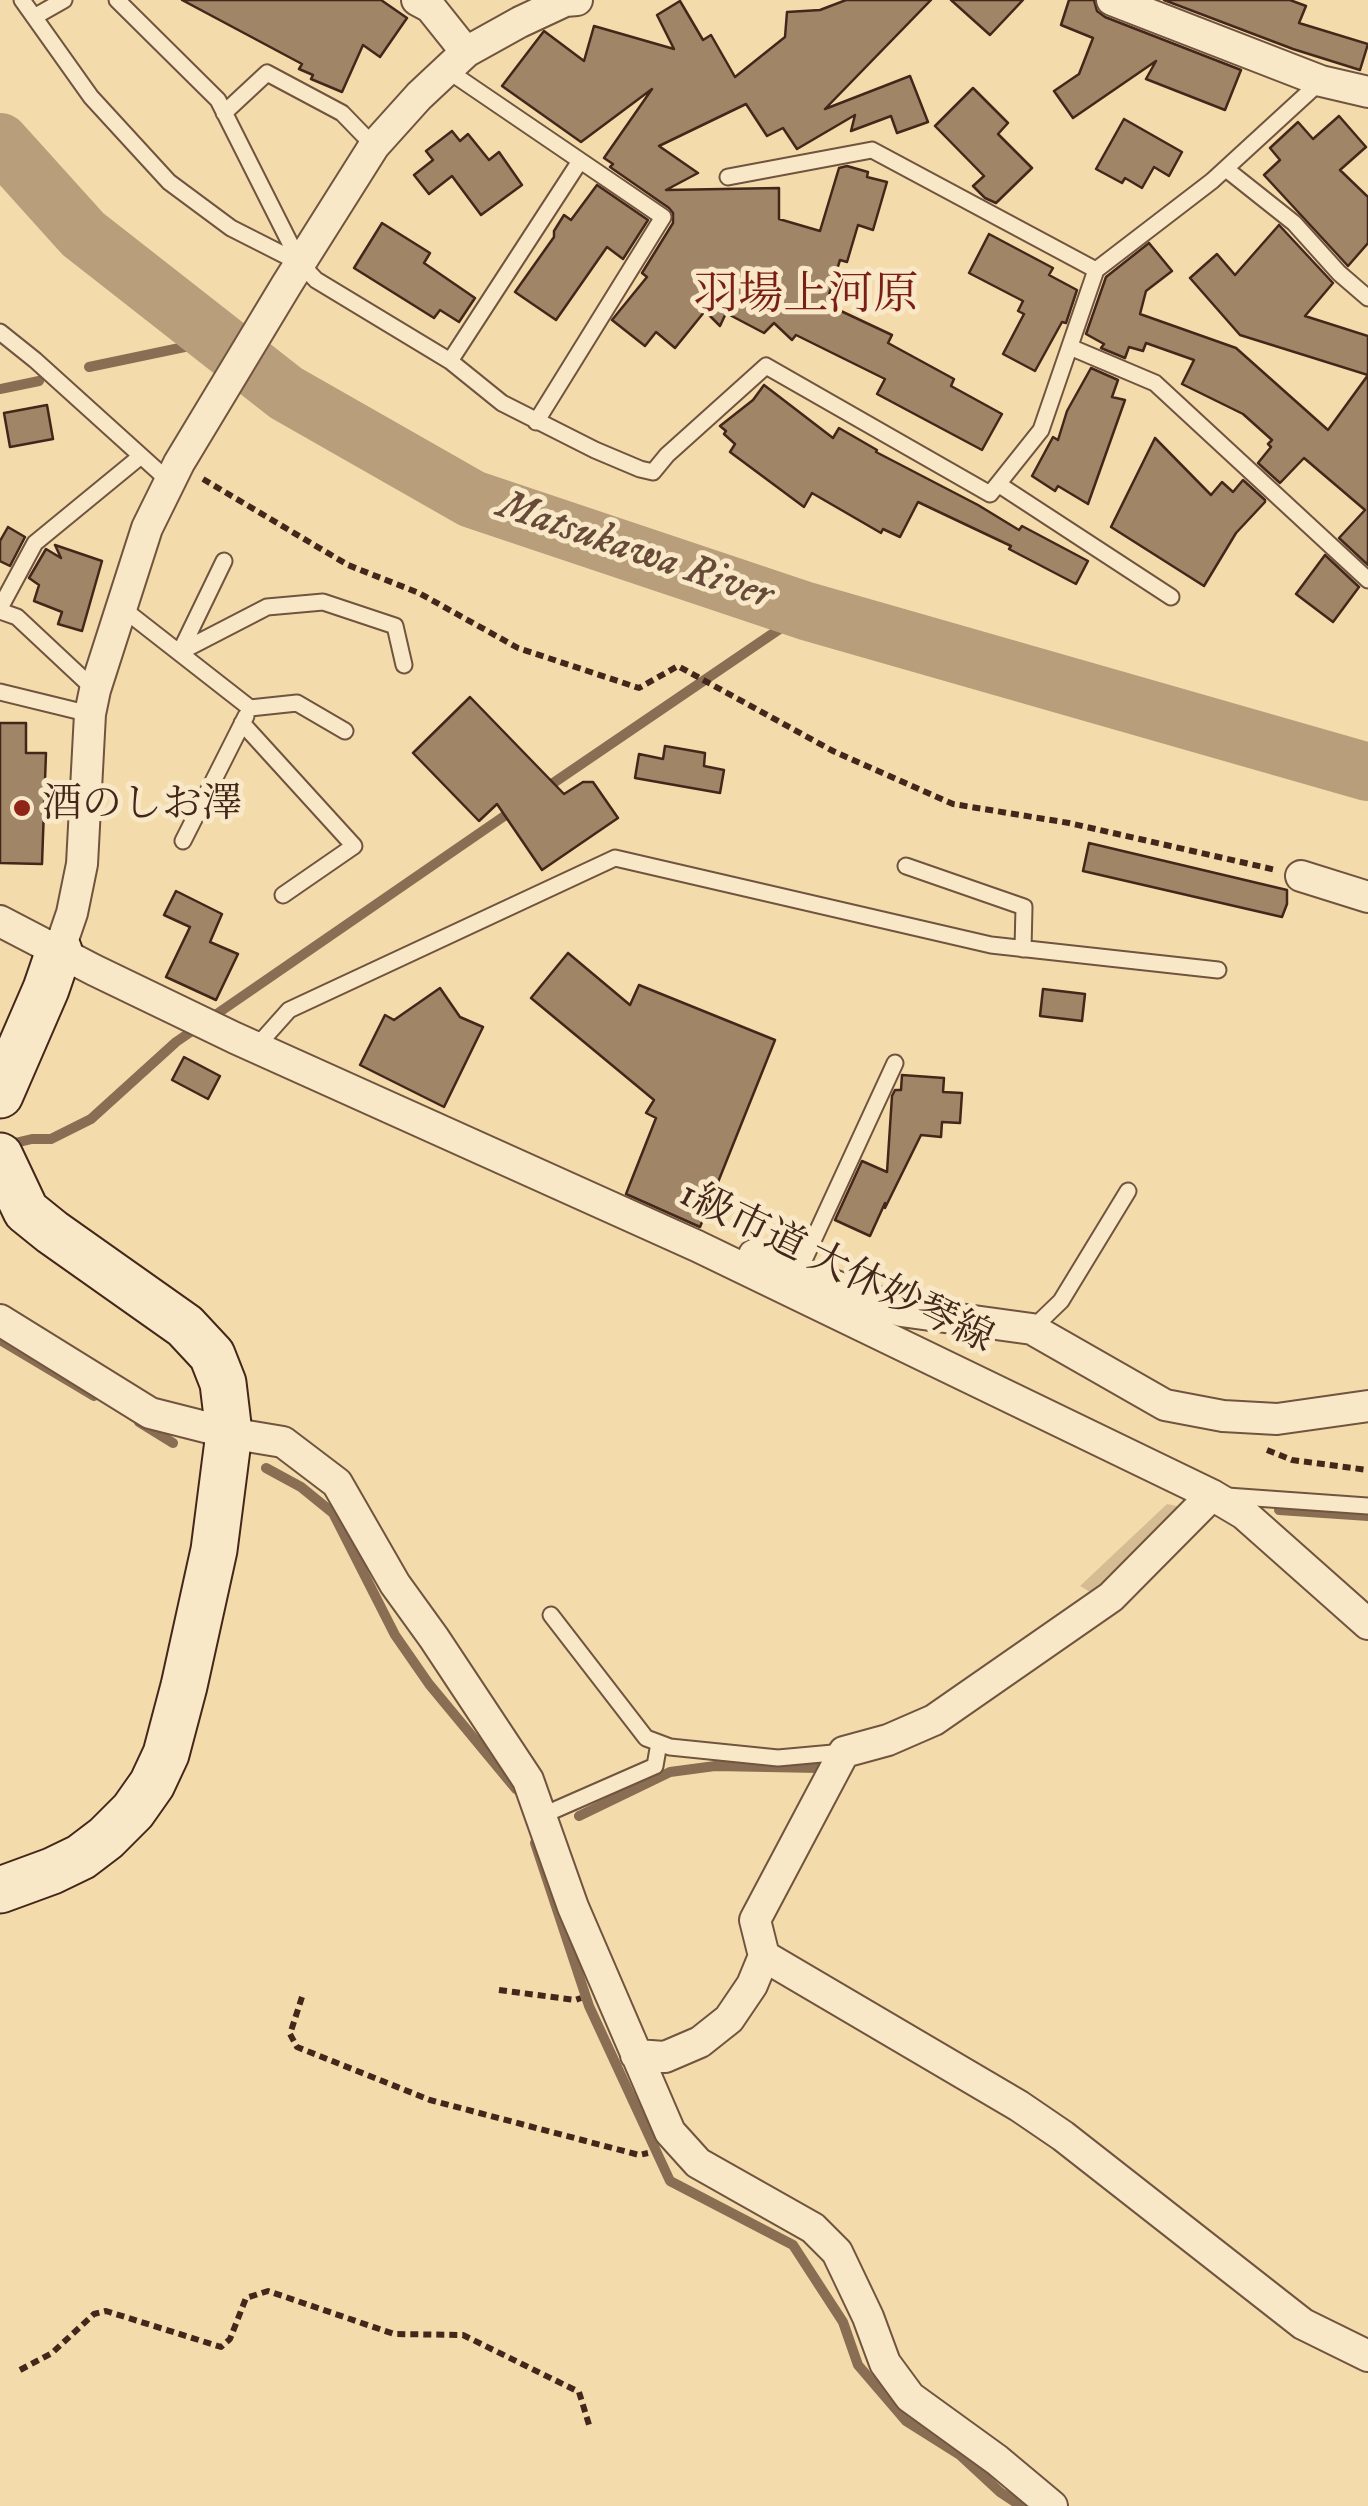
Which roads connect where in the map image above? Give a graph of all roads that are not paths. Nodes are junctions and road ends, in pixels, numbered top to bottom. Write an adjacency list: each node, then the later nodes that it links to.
1 (22, 0): 7 (lane)
2 (64, 0): 7 (lane)
3 (117, 0): 10 (lane)
4 (417, 0): 8 (street)
5 (576, 0): 8 (street)
6 (1112, 0): 9 (street)
7 (34, 17): 16 (lane)
8 (456, 61): 11 (street); 12 (lane)
9 (1351, 86): 13 (lane)
10 (224, 113): 11 (lane); 16 (lane)
11 (374, 146): 16 (street)
12 (580, 161): 20 (lane); 21 (lane)
13 (1226, 169): 15 (lane); 17 (lane)
14 (728, 177): 15 (lane)
15 (1096, 270): 19 (lane)
16 (294, 274): 20 (lane); 23 (street)
17 (1368, 298)
18 (0, 332): 22 (lane)
19 (1070, 347): 24 (lane); 26 (lane)
20 (450, 361): 21 (lane)
21 (536, 422): 24 (lane)
22 (141, 456): 23 (lane); 29 (lane)
23 (178, 465): 28 (street)
24 (998, 484): 27 (lane)
25 (224, 560): 30 (lane)
26 (1368, 580)
27 (1171, 597)
28 (122, 608): 30 (lane); 33 (street)
29 (0, 609): 33 (lane)
30 (180, 652): 31 (lane); 34 (lane)
31 (404, 665)
32 (0, 692): 33 (lane)
33 (93, 702): 43 (street)
34 (246, 716): 35 (lane); 36 (lane); 39 (lane)
35 (345, 730)
36 (183, 841)
37 (906, 866): 42 (lane)
38 (1301, 876): 40 (street)
39 (282, 895)
40 (1368, 896)
41 (0, 921): 43 (street)
42 (1023, 949): 44 (lane); 45 (lane)
43 (59, 951): 45 (street, 1級市道 大休妙琴線); 47 (street)
44 (1218, 970)
45 (246, 1042): 50 (street, 1級市道 大休妙琴線)
46 (896, 1063): 51 (lane)
47 (0, 1094)
48 (0, 1158): 55 (street)
49 (1128, 1191): 53 (lane)
50 (697, 1246): 51 (street); 56 (street, 1級市道 大休妙琴線)
51 (800, 1271): 53 (street)
52 (0, 1320): 55 (street)
53 (1032, 1329): 54 (street)
54 (1368, 1406)
55 (229, 1433): 62 (street); 63 (street)
56 (1212, 1494): 57 (lane); 59 (street, 1級市道 大休妙琴線); 61 (street)
57 (1368, 1506)
58 (551, 1615): 60 (lane)
59 (1368, 1624)
60 (659, 1744): 61 (lane); 62 (lane)
61 (844, 1752): 64 (street)
62 (540, 1816): 65 (street)
63 (0, 1890)
64 (764, 1956): 65 (street); 66 (street)
65 (636, 2055): 67 (street)
66 (1368, 2356)
67 (1052, 2506)

